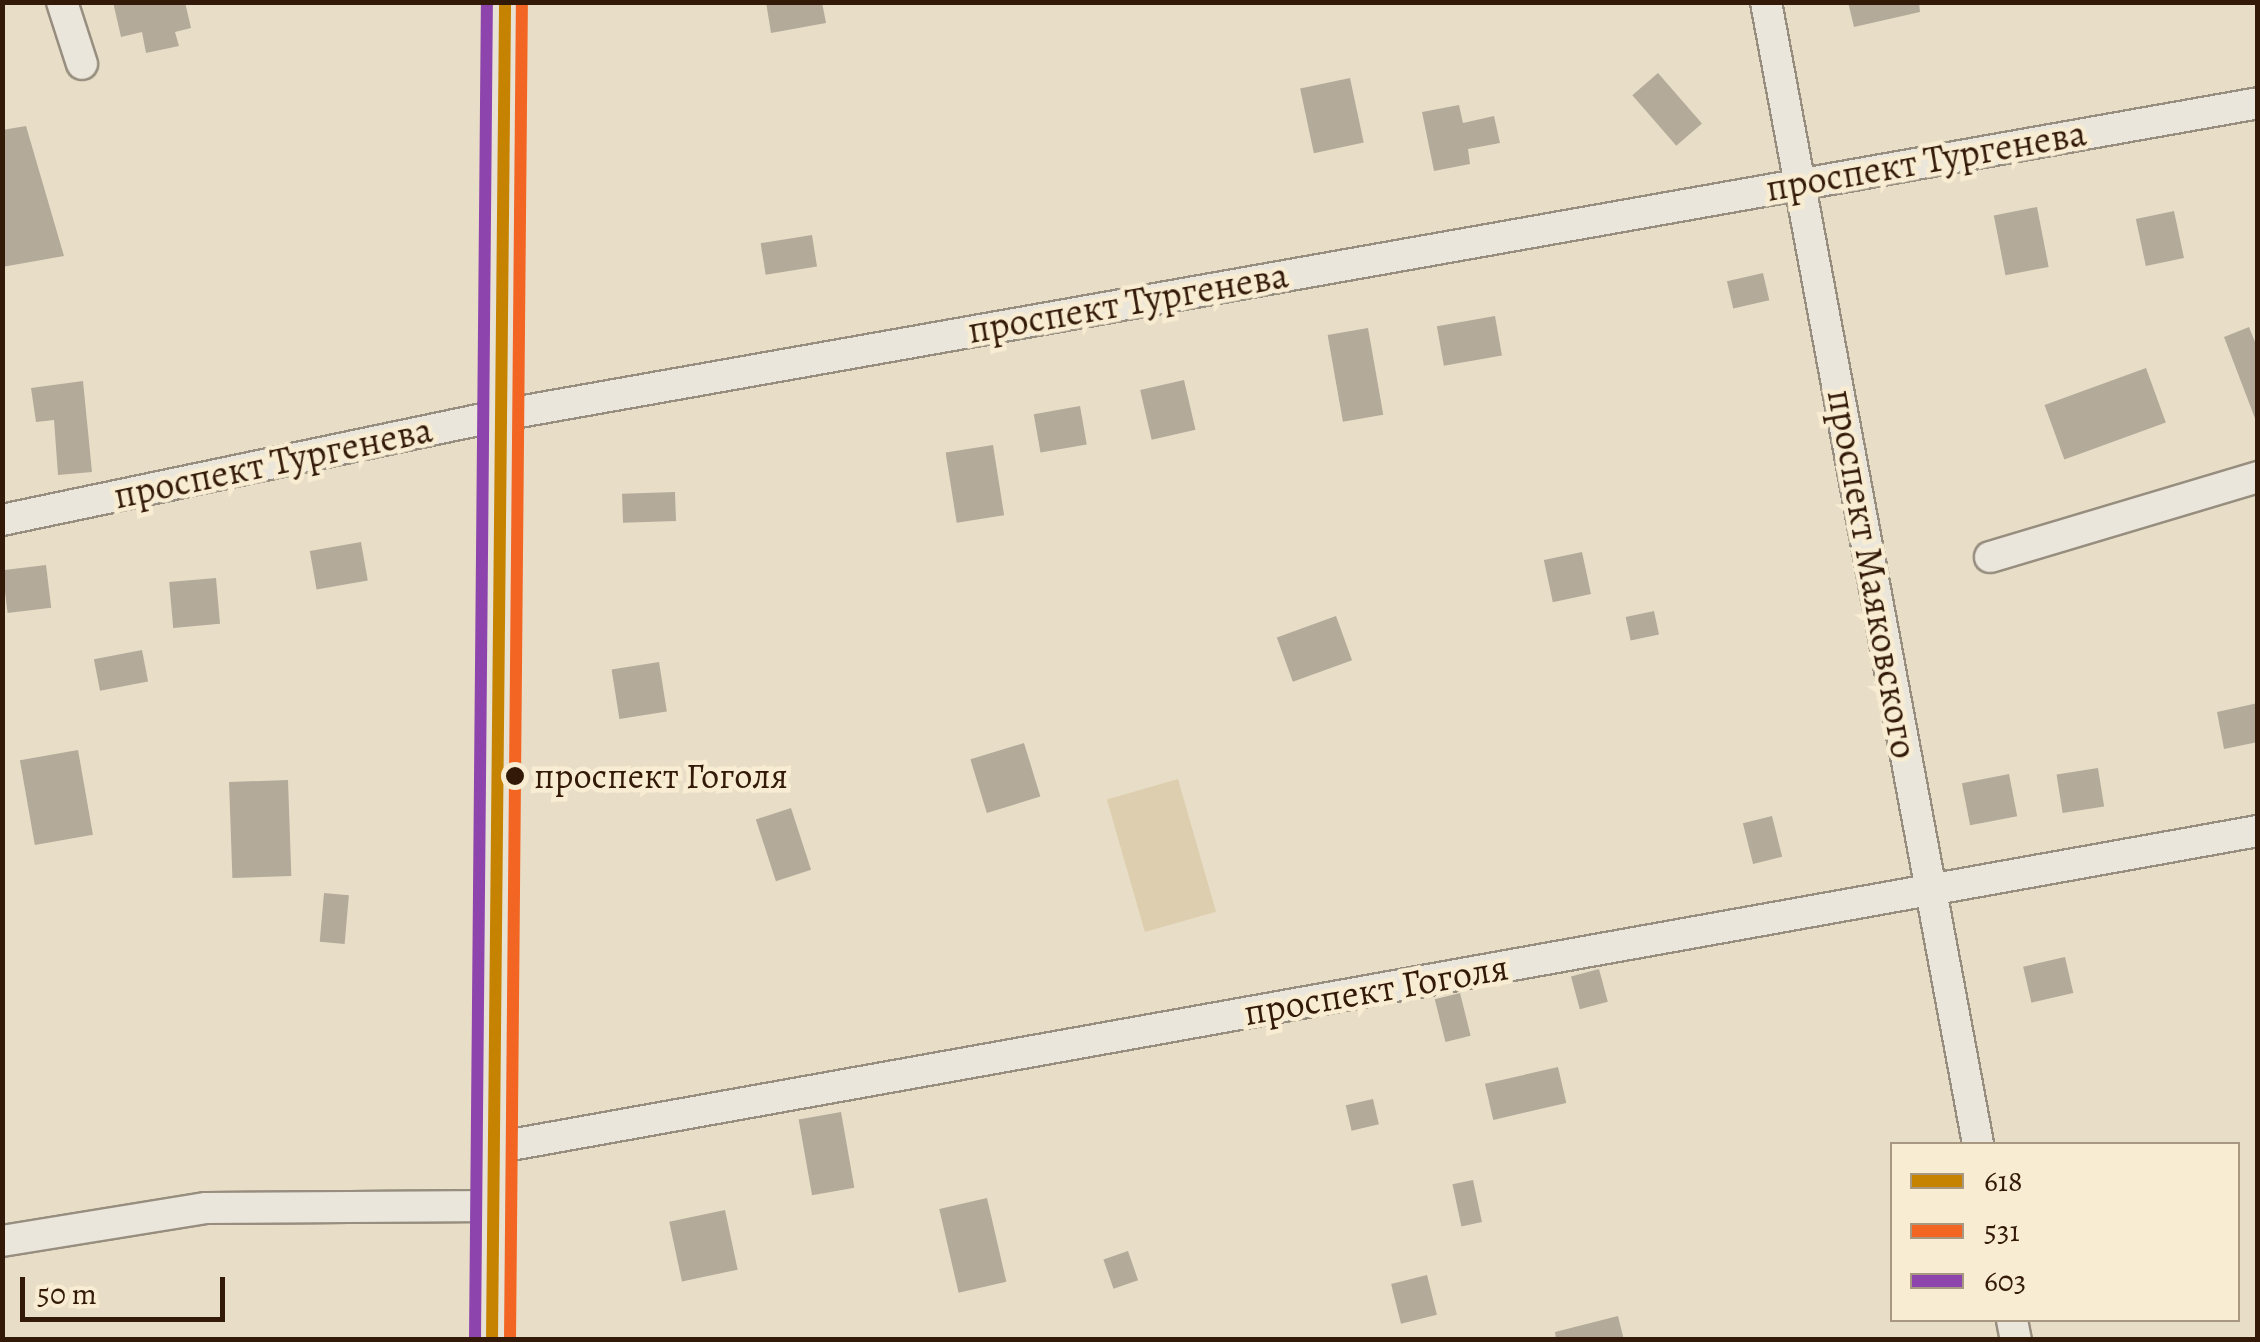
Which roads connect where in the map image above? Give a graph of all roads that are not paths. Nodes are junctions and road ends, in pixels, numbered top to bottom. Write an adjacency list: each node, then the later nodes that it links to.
1 (62, 2): 4 (street)
2 (505, 2): 7 (main road)
3 (1766, 2): 6 (street, проспект Маяковского)
4 (82, 64)
5 (2258, 104): 6 (street, проспект Тургенева)
6 (1800, 183): 7 (street, проспект Тургенева); 12 (street, проспект Маяковского)
7 (502, 415): 9 (street, проспект Тургенева); 14 (main road)
8 (2258, 477): 10 (street)
9 (2, 520)
10 (1990, 557)
11 (2258, 831): 12 (street, проспект Гоголя)
12 (1930, 892): 13 (street, проспект Маяковского); 14 (street, проспект Гоголя)
13 (1978, 1142)
14 (494, 1148): 15 (main road)
15 (493, 1206): 16 (street); 17 (main road)
16 (2, 1241)
17 (492, 1340)

